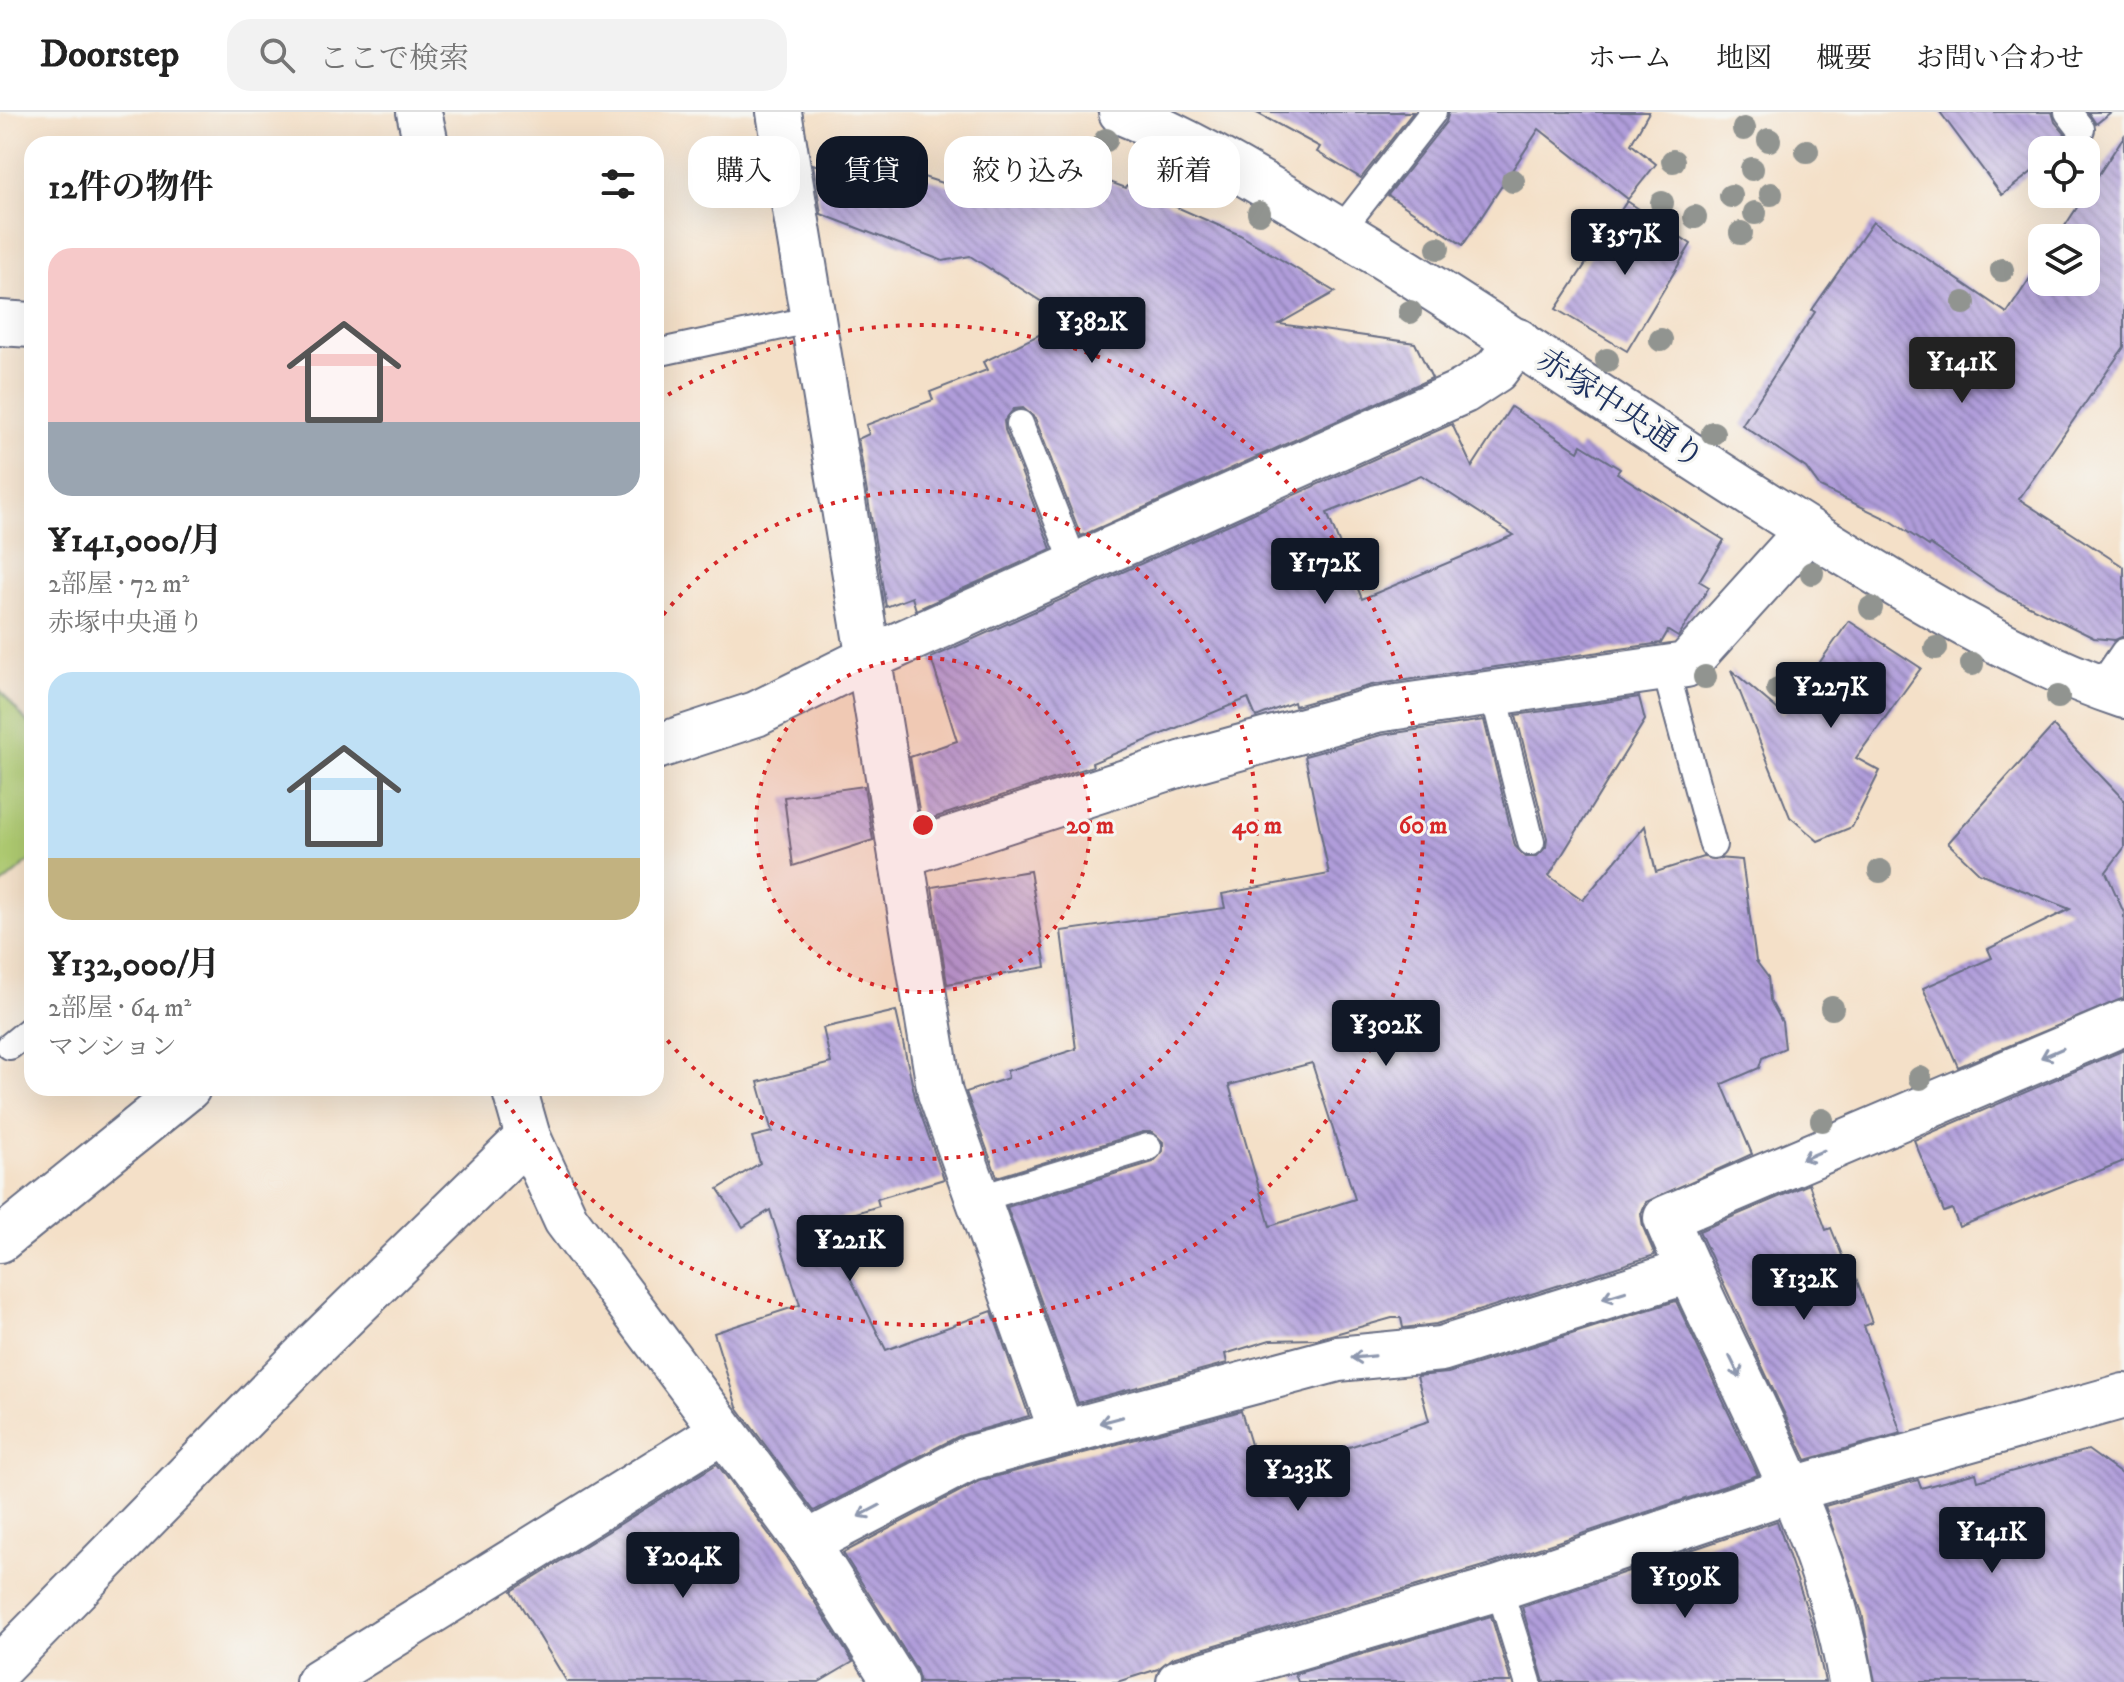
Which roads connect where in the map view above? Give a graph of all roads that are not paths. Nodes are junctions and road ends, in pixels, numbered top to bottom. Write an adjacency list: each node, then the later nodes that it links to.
1 (419, 112): 5 (street)
2 (779, 112): 7 (street)
3 (1121, 112): 6 (street, 赤塚中央通り)
4 (1433, 112): 6 (lane)
5 (424, 136)
6 (1340, 231): 10 (street, 赤塚中央通り)
7 (814, 319): 11 (lane); 16 (street)
8 (0, 323): 9 (street)
9 (24, 324)
10 (1518, 341): 13 (street, 赤塚中央通り); 14 (street)
11 (664, 351)
12 (1020, 424): 14 (lane)
13 (1807, 531): 17 (street); 19 (street, 赤塚中央通り)
14 (1075, 565): 16 (street)
15 (2124, 652): 19 (lane)
16 (871, 657): 20 (street); 23 (street)
17 (1665, 668): 18 (street); 22 (lane)
18 (1493, 691): 21 (lane); 23 (street)
19 (2112, 692)
20 (664, 744)
21 (1531, 842)
22 (1713, 845)
23 (901, 855): 31 (street)
24 (2124, 1023): 33 (street, one-way to 33)
25 (24, 1035): 26 (lane)
26 (10, 1046)
27 (178, 1096): 32 (street)
28 (516, 1096): 29 (street)
29 (528, 1137): 35 (street); 40 (street)
30 (1148, 1147): 31 (lane)
31 (978, 1199): 36 (street)
32 (0, 1240)
33 (1689, 1271): 36 (street, one-way to 36); 37 (street, one-way to 37)
34 (2121, 1409): 37 (street)
35 (721, 1432): 38 (street); 41 (street)
36 (1062, 1433): 38 (street, one-way to 38)
37 (1793, 1489): 39 (street); 45 (street)
38 (807, 1543): 42 (street)
39 (1499, 1588): 43 (street); 44 (lane)
40 (0, 1667)
41 (318, 1682)
42 (895, 1682)
43 (1179, 1682)
44 (1528, 1682)
45 (1851, 1682)

